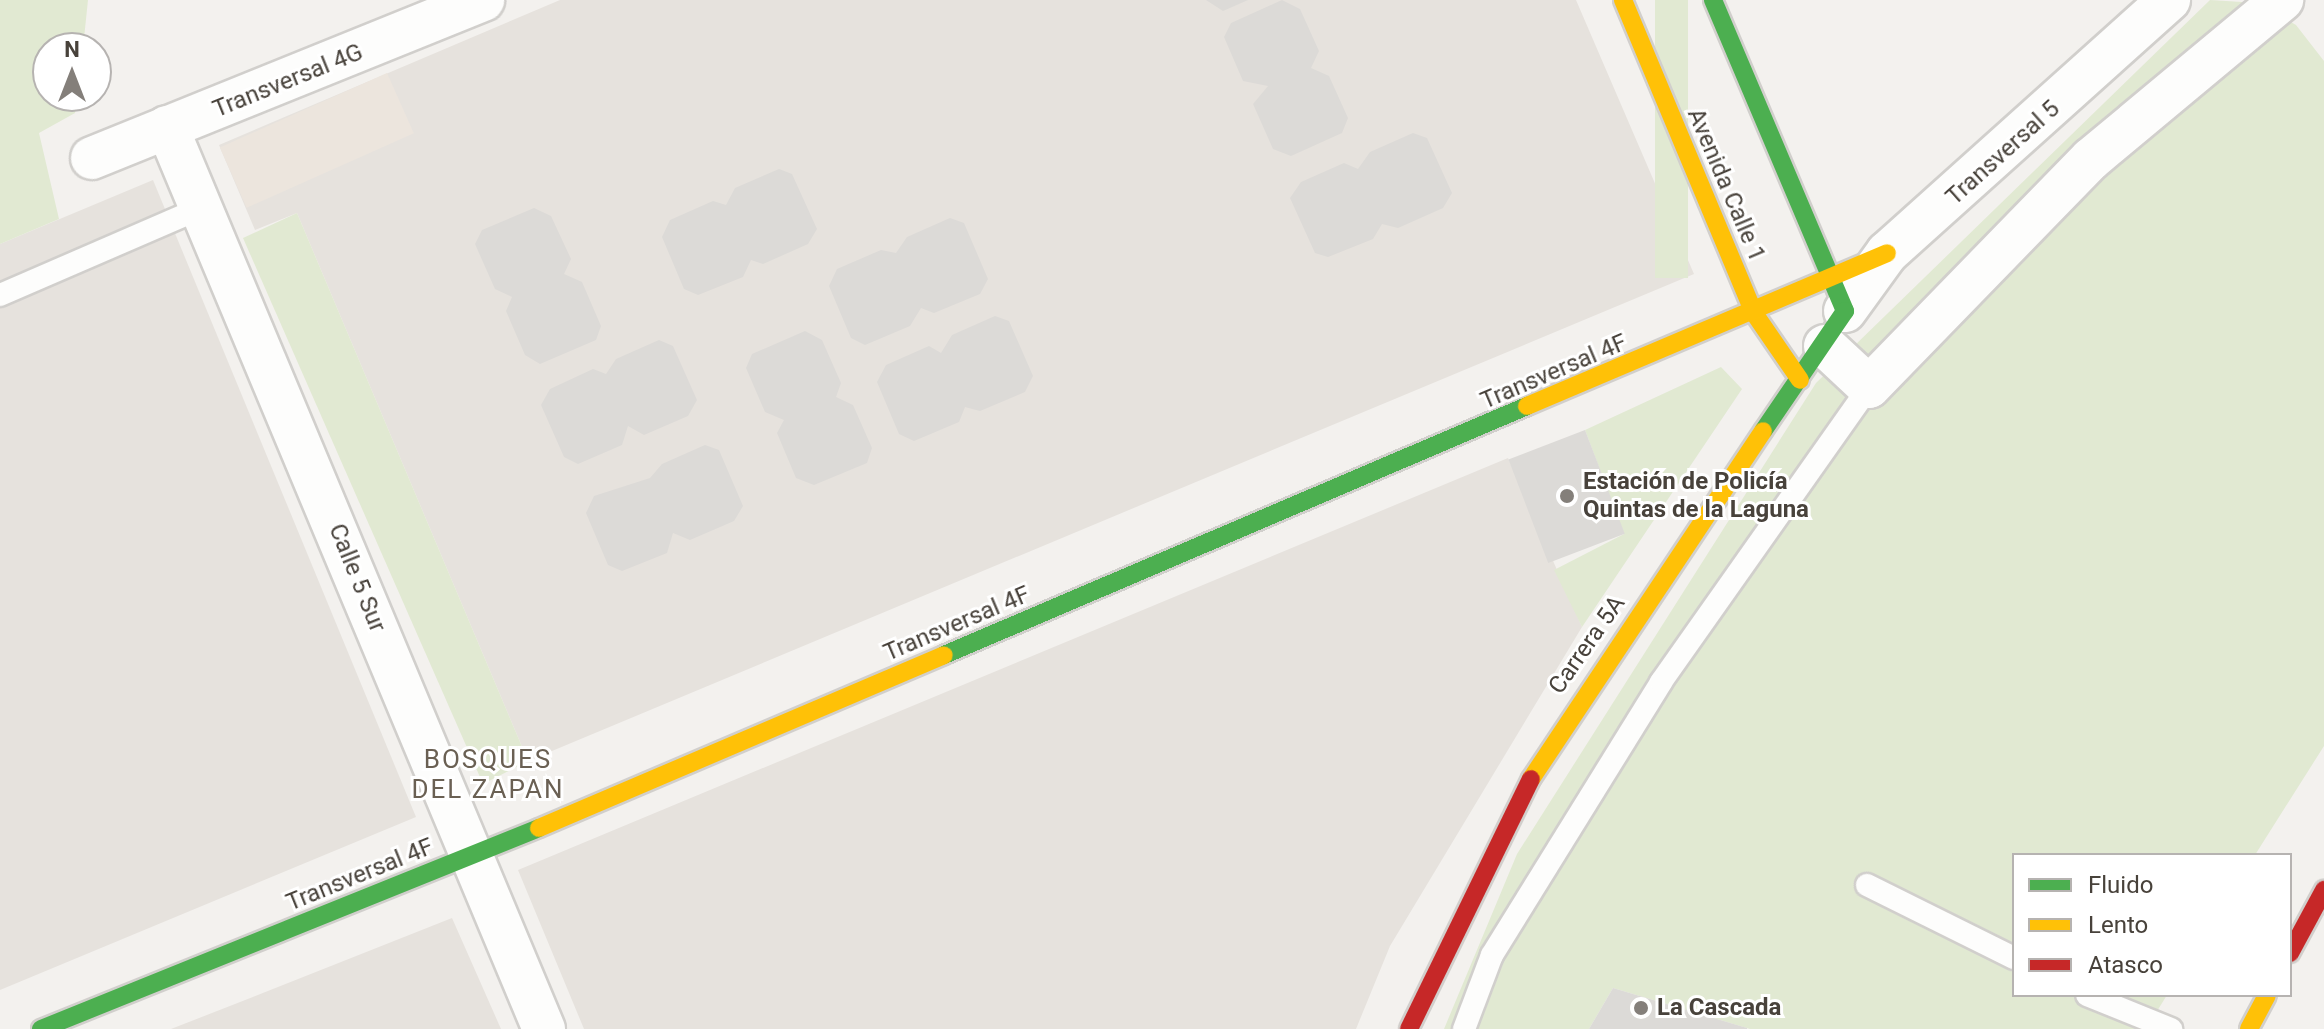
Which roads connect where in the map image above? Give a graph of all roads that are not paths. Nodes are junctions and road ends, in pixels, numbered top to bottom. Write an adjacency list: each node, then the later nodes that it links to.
1 (483, 0): 6 (street, Transversal 4G)
2 (1623, 0): 10 (main road, Avenida Calle 1)
3 (1713, 0): 11 (main road)
4 (2282, 0): 13 (street)
5 (2153, 6): 11 (street, Transversal 5)
6 (167, 127): 7 (street, Transversal 4G); 8 (street, Calle 5 Sur)
7 (92, 158)
8 (206, 206): 9 (lane); 14 (street, Calle 5 Sur)
9 (0, 295)
10 (1754, 313): 11 (main road, Transversal 4F); 12 (main road, Avenida Calle 1); 14 (main road, Transversal 4F)
11 (1834, 313): 12 (main road, Carrera 5A); 13 (street)
12 (1800, 380): 23 (main road, Carrera 5A)
13 (1869, 387): 24 (lane)
14 (470, 857): 21 (main road, Transversal 4F); 22 (street, Calle 5 Sur)
15 (1867, 885): 18 (lane)
16 (2324, 890): 17 (main road)
17 (2292, 949)
18 (2012, 957)
19 (2092, 997): 25 (lane)
20 (2266, 997): 26 (main road)
21 (41, 1029)
22 (544, 1029)
23 (1409, 1029)
24 (1464, 1029)
25 (2171, 1029)
26 (2249, 1029)

